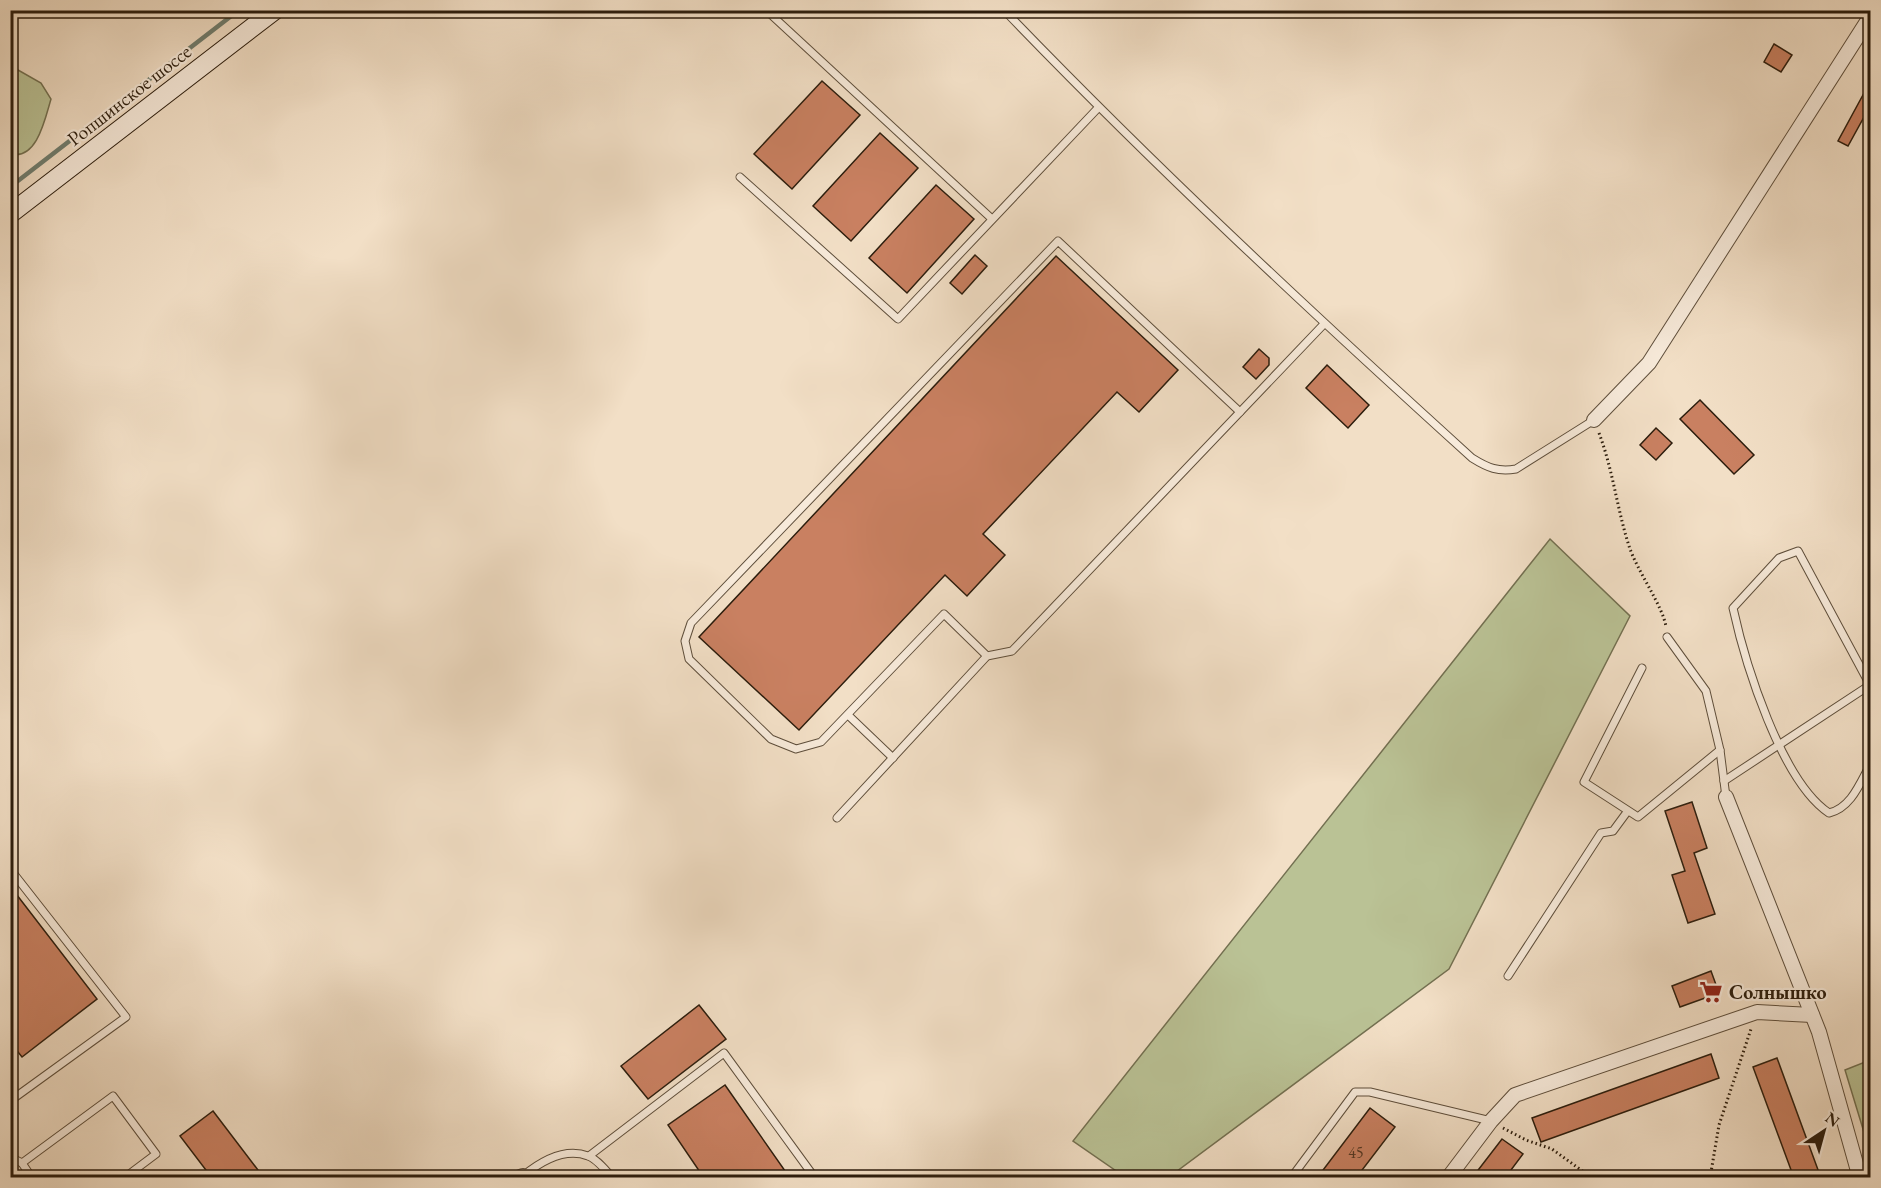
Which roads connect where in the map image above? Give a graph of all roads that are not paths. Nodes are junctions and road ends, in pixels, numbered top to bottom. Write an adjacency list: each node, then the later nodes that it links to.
1 (275, 10): 7 (main road, Ропшинское шоссе)
2 (766, 10): 8 (lane)
3 (1004, 10): 5 (lane)
4 (1870, 17): 11 (street)
5 (1098, 108): 8 (lane); 9 (lane)
6 (740, 177): 8 (lane)
7 (10, 214)
8 (992, 219)
9 (1324, 324): 10 (lane); 11 (lane)
10 (1240, 412): 13 (lane); 16 (lane)
11 (1594, 420)
12 (1667, 637): 18 (lane)
13 (987, 656): 16 (lane); 19 (lane)
14 (1642, 668): 23 (lane)
15 (1870, 685): 17 (lane); 17 (lane)
16 (848, 715): 19 (lane)
17 (1778, 744): 20 (lane); 21 (lane)
18 (1720, 750): 21 (lane); 23 (lane)
19 (893, 758): 24 (lane)
20 (1870, 765)
21 (1724, 781): 22 (lane)
22 (1726, 797): 27 (street)
23 (1627, 812): 26 (lane)
24 (837, 819)
25 (10, 869): 28 (lane)
26 (1508, 976)
27 (1812, 1015): 29 (street); 40 (street)
28 (10, 1101)
29 (1491, 1121): 38 (lane); 39 (street)
30 (588, 1156): 33 (lane); 36 (lane); 37 (lane)
31 (10, 1157): 32 (lane)
32 (22, 1163): 34 (lane); 35 (lane)
33 (520, 1177)
34 (32, 1178)
35 (124, 1178)
36 (613, 1178)
37 (815, 1178)
38 (1291, 1178)
39 (1448, 1178)
40 (1860, 1178)

